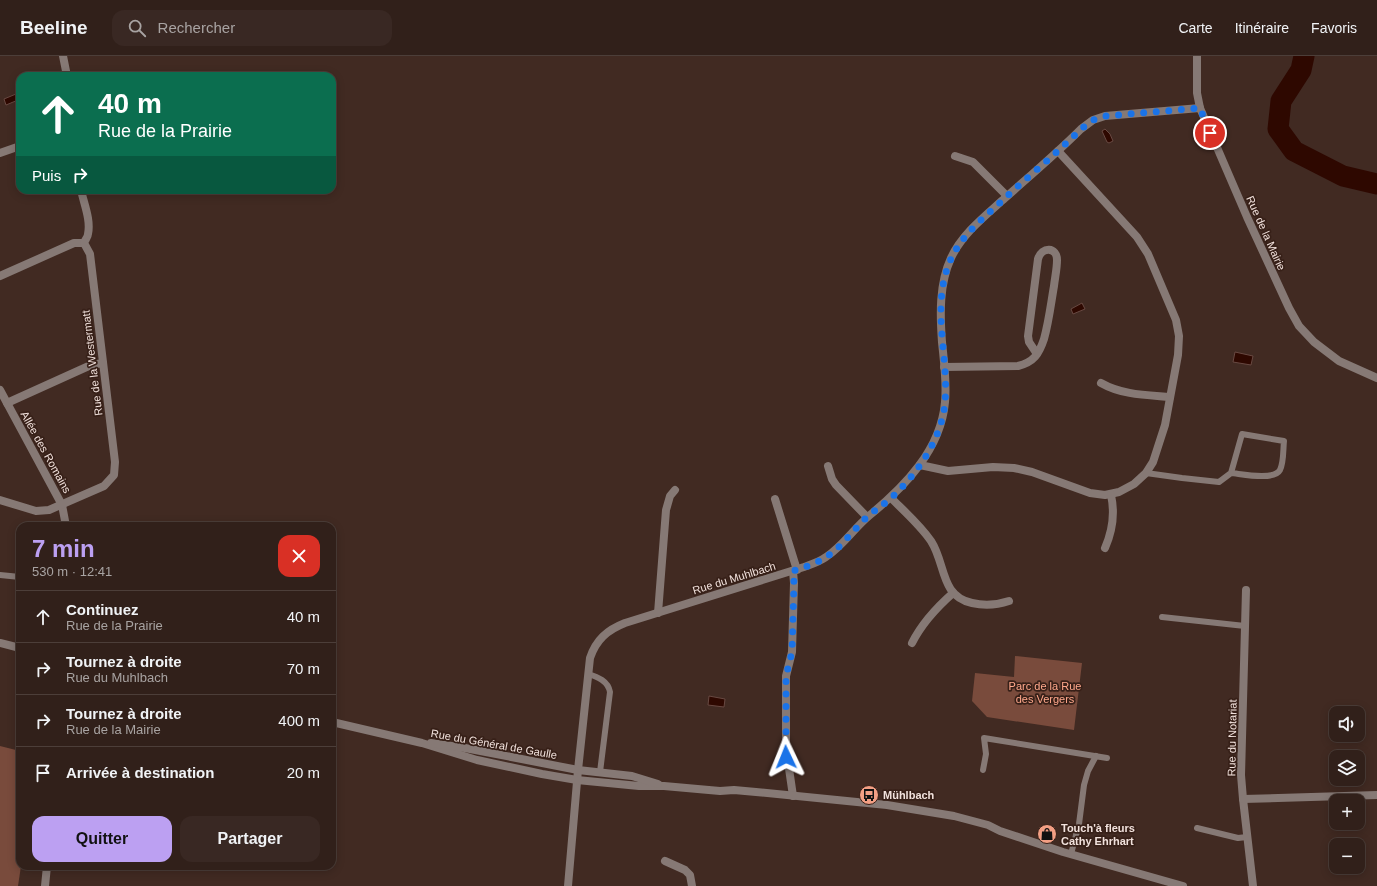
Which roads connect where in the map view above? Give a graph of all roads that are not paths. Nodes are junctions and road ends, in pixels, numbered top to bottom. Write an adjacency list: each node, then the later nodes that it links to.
1 (63, 56): 3 (street)
2 (1197, 56): 4 (street, Rue de la Mairie)
3 (66, 72)
4 (1200, 108): 6 (street, Rue du Muhlbach); 16 (street, Rue de la Mairie)
5 (16, 147): 7 (street)
6 (1058, 151): 10 (street, Rue du Muhlbach); 19 (street)
7 (0, 153)
8 (955, 156): 10 (street)
9 (82, 194): 11 (street)
10 (1007, 196): 15 (street, Rue du Muhlbach)
11 (84, 243): 12 (street); 14 (street, Rue de la Westermatt)
12 (0, 276)
13 (1037, 354): 13 (street); 15 (street)
14 (103, 363): 20 (street); 30 (street, Rue de la Westermatt)
15 (944, 367): 21 (street, Rue du Muhlbach)
16 (1377, 378)
17 (1101, 383): 19 (street)
18 (0, 390): 20 (street, Allée des Romains)
19 (1170, 397): 24 (street)
20 (7, 403): 30 (street, Allée des Romains)
21 (920, 465): 26 (street); 27 (street, Rue du Muhlbach)
22 (828, 466): 31 (street)
23 (1231, 472): 23 (lane); 24 (lane)
24 (1146, 473): 26 (street)
25 (675, 490): 40 (street)
26 (1111, 494): 33 (street)
27 (891, 498): 31 (street, Rue du Muhlbach); 38 (street)
28 (775, 499): 34 (street)
29 (0, 500): 30 (street, Rue de la Westermatt)
30 (62, 505): 32 (street, Allée des Romains)
31 (867, 517): 34 (street, Rue du Muhlbach)
32 (65, 522)
33 (1105, 548)
34 (795, 570): 40 (street, Rue du Muhlbach); 57 (street)
35 (0, 575): 36 (lane)
36 (16, 577)
37 (1246, 590): 42 (street, Rue du Notariat)
38 (953, 593): 39 (street); 44 (street)
39 (1009, 601)
40 (658, 613): 46 (street, Rue du Muhlbach)
41 (1162, 617): 42 (lane)
42 (1245, 626): 58 (street, Rue du Notariat)
43 (0, 642): 45 (street)
44 (912, 643)
45 (16, 647)
46 (588, 674): 51 (street, Rue du Muhlbach); 53 (lane)
47 (336, 723): 48 (street)
48 (422, 743): 51 (street, Rue du Général de Gaulle); 54 (street, Rue du Général de Gaulle)
49 (1096, 756): 50 (lane); 52 (lane); 61 (lane)
50 (1107, 758)
51 (578, 770): 53 (street, Rue du Général de Gaulle); 54 (street, Rue du Muhlbach)
52 (983, 770)
53 (600, 772): 55 (street, Rue du Général de Gaulle)
54 (577, 780): 55 (street, Rue du Général de Gaulle); 65 (street, Rue du Muhlbach)
55 (664, 786): 57 (street, Rue du Général de Gaulle)
56 (1377, 795): 58 (street)
57 (793, 796): 61 (street, Rue du Général de Gaulle)
58 (1242, 799): 60 (street, Rue du Notariat)
59 (1197, 828): 60 (lane)
60 (1247, 837): 68 (street, Rue du Notariat)
61 (1071, 854): 67 (street, Rue du Général de Gaulle)
62 (665, 861): 66 (street)
63 (47, 870): 64 (street)
64 (45, 886)
65 (568, 886)
66 (692, 886)
67 (1184, 886)
68 (1253, 886)

